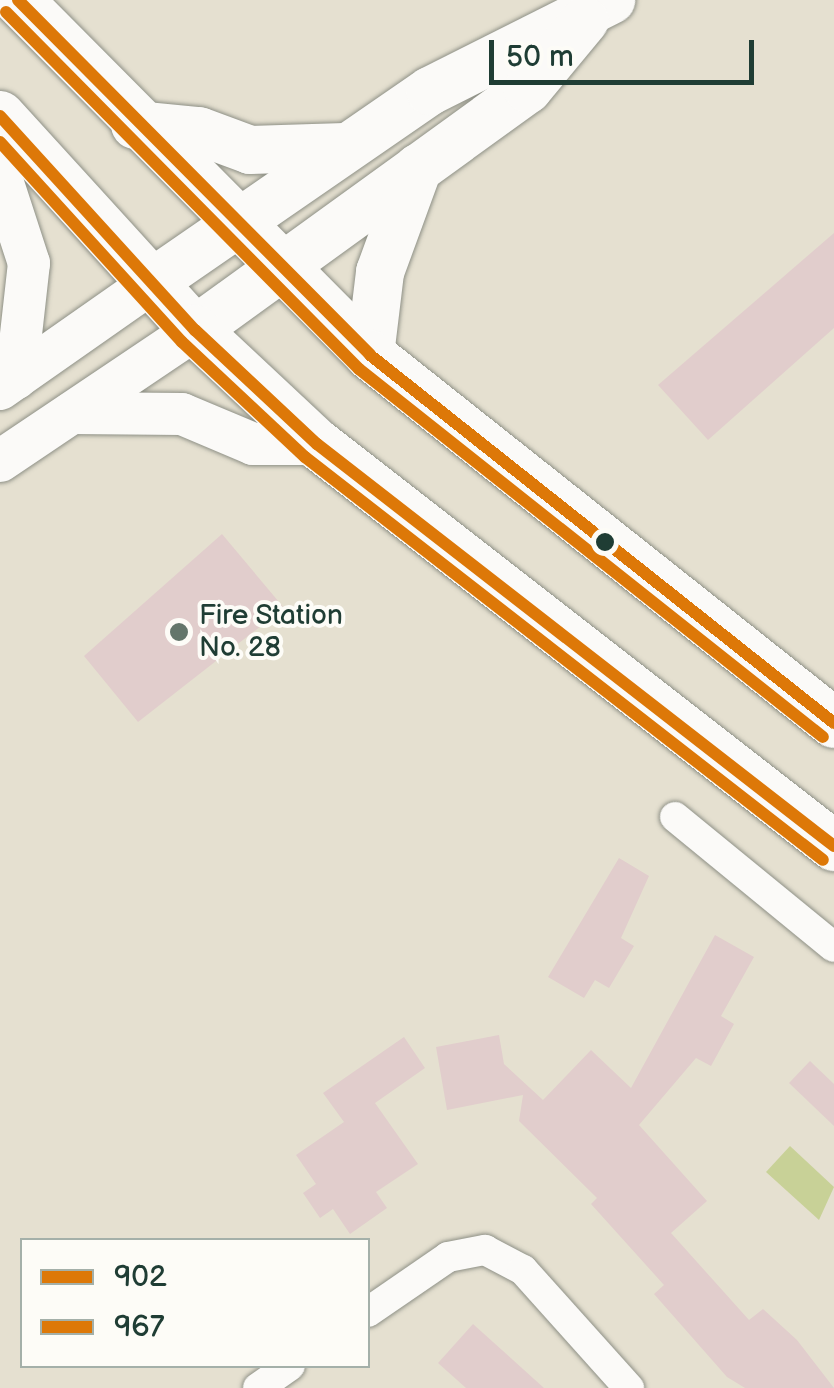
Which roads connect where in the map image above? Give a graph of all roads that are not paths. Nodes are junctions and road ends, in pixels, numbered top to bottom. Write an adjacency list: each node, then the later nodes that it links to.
1 (18, 0): 3 (highway)
2 (599, 9): 5 (main road); 6 (main road)
3 (135, 125): 5 (main road); 8 (highway)
4 (1, 126): 10 (highway)
5 (345, 147): 8 (main road)
6 (418, 168): 9 (main road); 12 (main road)
7 (0, 174): 13 (main road)
8 (233, 225): 9 (highway); 10 (main road)
9 (278, 270): 11 (main road); 12 (highway)
10 (150, 284): 11 (highway); 13 (main road)
11 (195, 330): 14 (main road); 15 (highway)
12 (370, 355): 17 (highway)
13 (8, 383)
14 (72, 414): 15 (main road); 16 (main road)
15 (318, 444): 19 (highway)
16 (0, 461)
17 (834, 723)
18 (675, 817): 20 (street)
19 (834, 846)
20 (834, 948)
21 (370, 1311): 24 (street)
22 (287, 1368): 23 (street)
23 (258, 1388)
24 (630, 1388)

